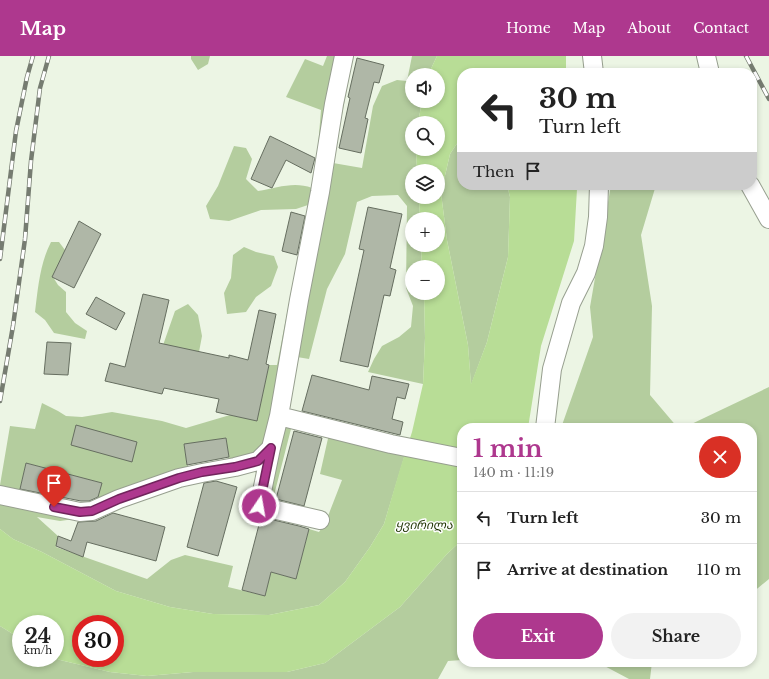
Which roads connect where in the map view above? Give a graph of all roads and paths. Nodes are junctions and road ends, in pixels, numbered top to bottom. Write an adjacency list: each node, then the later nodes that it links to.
1 (344, 56): 9 (street)
2 (592, 56): 4 (street)
3 (706, 56): 5 (street)
4 (593, 68)
5 (709, 68)
6 (599, 190): 10 (street)
7 (753, 190): 8 (street)
8 (769, 219)
9 (279, 416): 11 (street); 12 (street)
10 (546, 423)
11 (271, 448): 13 (street); 14 (street)
12 (457, 457)
13 (0, 495)
14 (320, 520)

